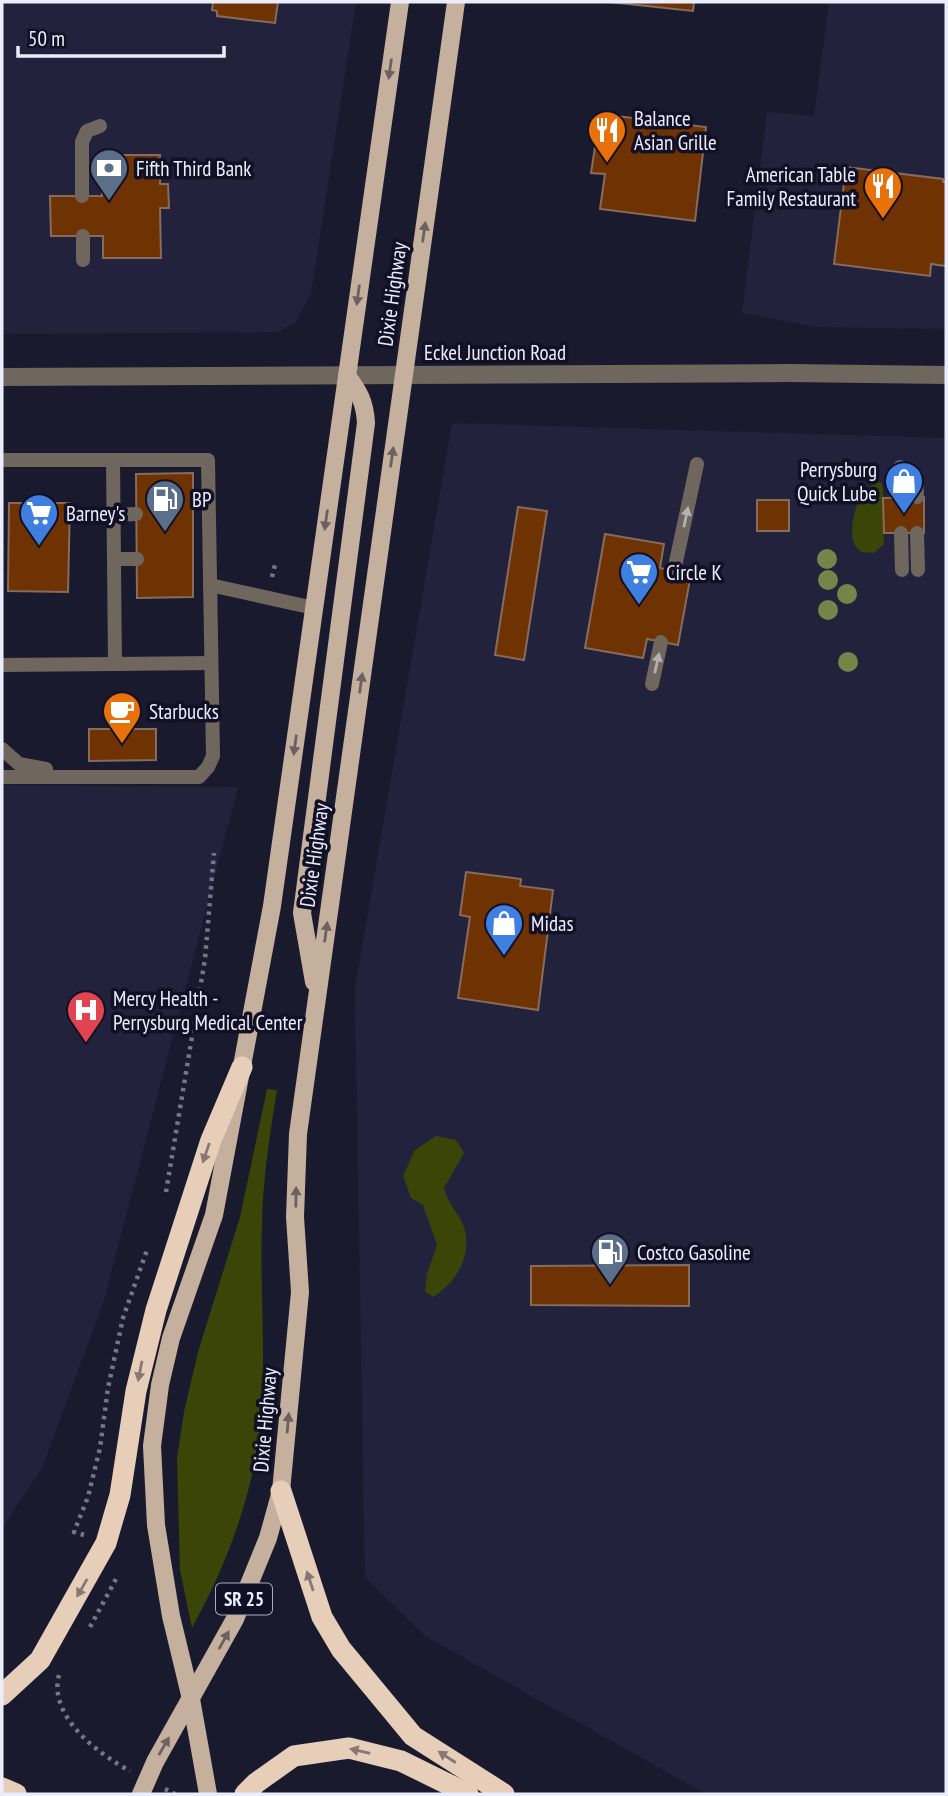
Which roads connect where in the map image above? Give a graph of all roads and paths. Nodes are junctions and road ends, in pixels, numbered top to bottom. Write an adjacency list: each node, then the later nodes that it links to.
1 (400, 2): 9 (main road, Dixie Highway, one-way to 9)
2 (456, 2): 7 (main road, Dixie Highway, one-way to 2)
3 (100, 126): 4 (lane)
4 (82, 196)
5 (83, 236): 6 (lane)
6 (83, 260)
7 (404, 375): 8 (street, Eckel Junction Road); 9 (street, Eckel Junction Road); 42 (main road, Dixie Highway, one-way to 7)
8 (946, 375)
9 (347, 376): 10 (street, Eckel Junction Road); 32 (main road, Dixie Highway, one-way to 32); 42 (main road)
10 (2, 377)
11 (2, 460): 12 (lane)
12 (113, 460): 19 (lane); 20 (lane)
13 (697, 464): 30 (lane, one-way to 13)
14 (900, 467): 16 (lane)
15 (916, 477): 17 (lane)
16 (900, 497)
17 (917, 497)
18 (193, 513): 19 (lane)
19 (209, 513): 27 (lane)
20 (114, 514): 21 (lane); 24 (lane)
21 (136, 514)
22 (901, 533): 28 (lane)
23 (917, 533): 29 (lane)
24 (114, 559): 25 (lane); 35 (lane)
25 (137, 559)
26 (193, 559): 27 (lane)
27 (209, 559): 31 (lane)
28 (902, 570)
29 (918, 570)
30 (674, 571)
31 (210, 584): 32 (lane); 34 (lane)
32 (314, 608): 43 (main road, Dixie Highway, one-way to 43)
33 (661, 642): 37 (lane, one-way to 33)
34 (211, 663): 35 (lane); 39 (lane)
35 (115, 664): 36 (lane)
36 (2, 665)
37 (652, 684)
38 (2, 749): 39 (lane)
39 (208, 767): 40 (lane)
40 (2, 776)
41 (214, 853): 44 (path)
42 (317, 1000): 46 (main road, Dixie Highway, one-way to 42)
43 (242, 1067): 51 (highway, one-way to 51); 52 (main road, Dixie Highway)
44 (164, 1203)
45 (149, 1246): 47 (path)
46 (281, 1491): 52 (main road, Dixie Highway / SR 25, one-way to 46); 60 (highway, one-way to 46)
47 (91, 1537)
48 (121, 1571): 49 (path)
49 (86, 1633)
50 (61, 1670): 53 (path)
51 (2, 1695)
52 (191, 1699): 56 (main road, Dixie Highway / SR 25, one-way to 52); 57 (main road, Dixie Highway)
53 (122, 1767)
54 (2, 1788): 55 (highway)
55 (16, 1794)
56 (141, 1794)
57 (208, 1794)
58 (245, 1794): 59 (highway, one-way to 58)
59 (468, 1794)
60 (504, 1794)

